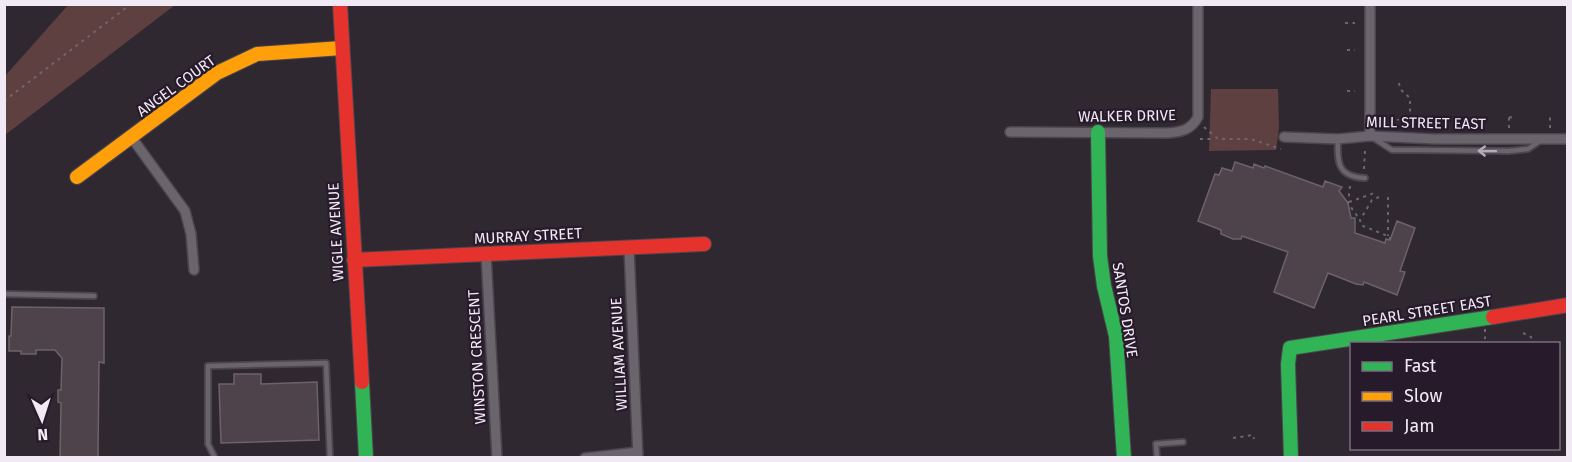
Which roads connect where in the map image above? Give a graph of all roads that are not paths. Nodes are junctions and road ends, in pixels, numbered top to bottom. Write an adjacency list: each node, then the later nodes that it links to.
1 (340, 4): 4 (street, WIGLE AVENUE)
2 (1198, 4): 6 (street, WALKER DRIVE)
3 (1370, 4): 8 (street)
4 (342, 48): 9 (street, ANGEL COURT); 17 (street, WIGLE AVENUE)
5 (1010, 132): 6 (street, WALKER DRIVE)
6 (1098, 132): 29 (street, SANTOS DRIVE)
7 (1284, 136): 10 (street, MILL STREET EAST)
8 (1371, 137): 10 (street, MILL STREET EAST); 11 (street, MILL STREET EAST)
9 (132, 138): 13 (street, ANGEL COURT); 18 (street)
10 (1338, 139): 12 (lane)
11 (1568, 139)
12 (1364, 175)
13 (77, 177)
14 (704, 244): 15 (street, MURRAY STREET)
15 (628, 248): 16 (street, MURRAY STREET); 23 (street, WILLIAM AVENUE)
16 (486, 254): 17 (street, MURRAY STREET); 27 (street, WINSTON CRESCENT)
17 (354, 260): 26 (street, WIGLE AVENUE)
18 (194, 270)
19 (4, 294): 20 (lane)
20 (94, 296)
21 (1568, 305): 31 (street, PEARL STREET EAST)
22 (1183, 442): 30 (lane)
23 (638, 455): 28 (street)
24 (215, 458): 25 (lane)
25 (330, 458)
26 (366, 458)
27 (497, 458)
28 (585, 458)
29 (1124, 458)
30 (1157, 458)
31 (1291, 458)

